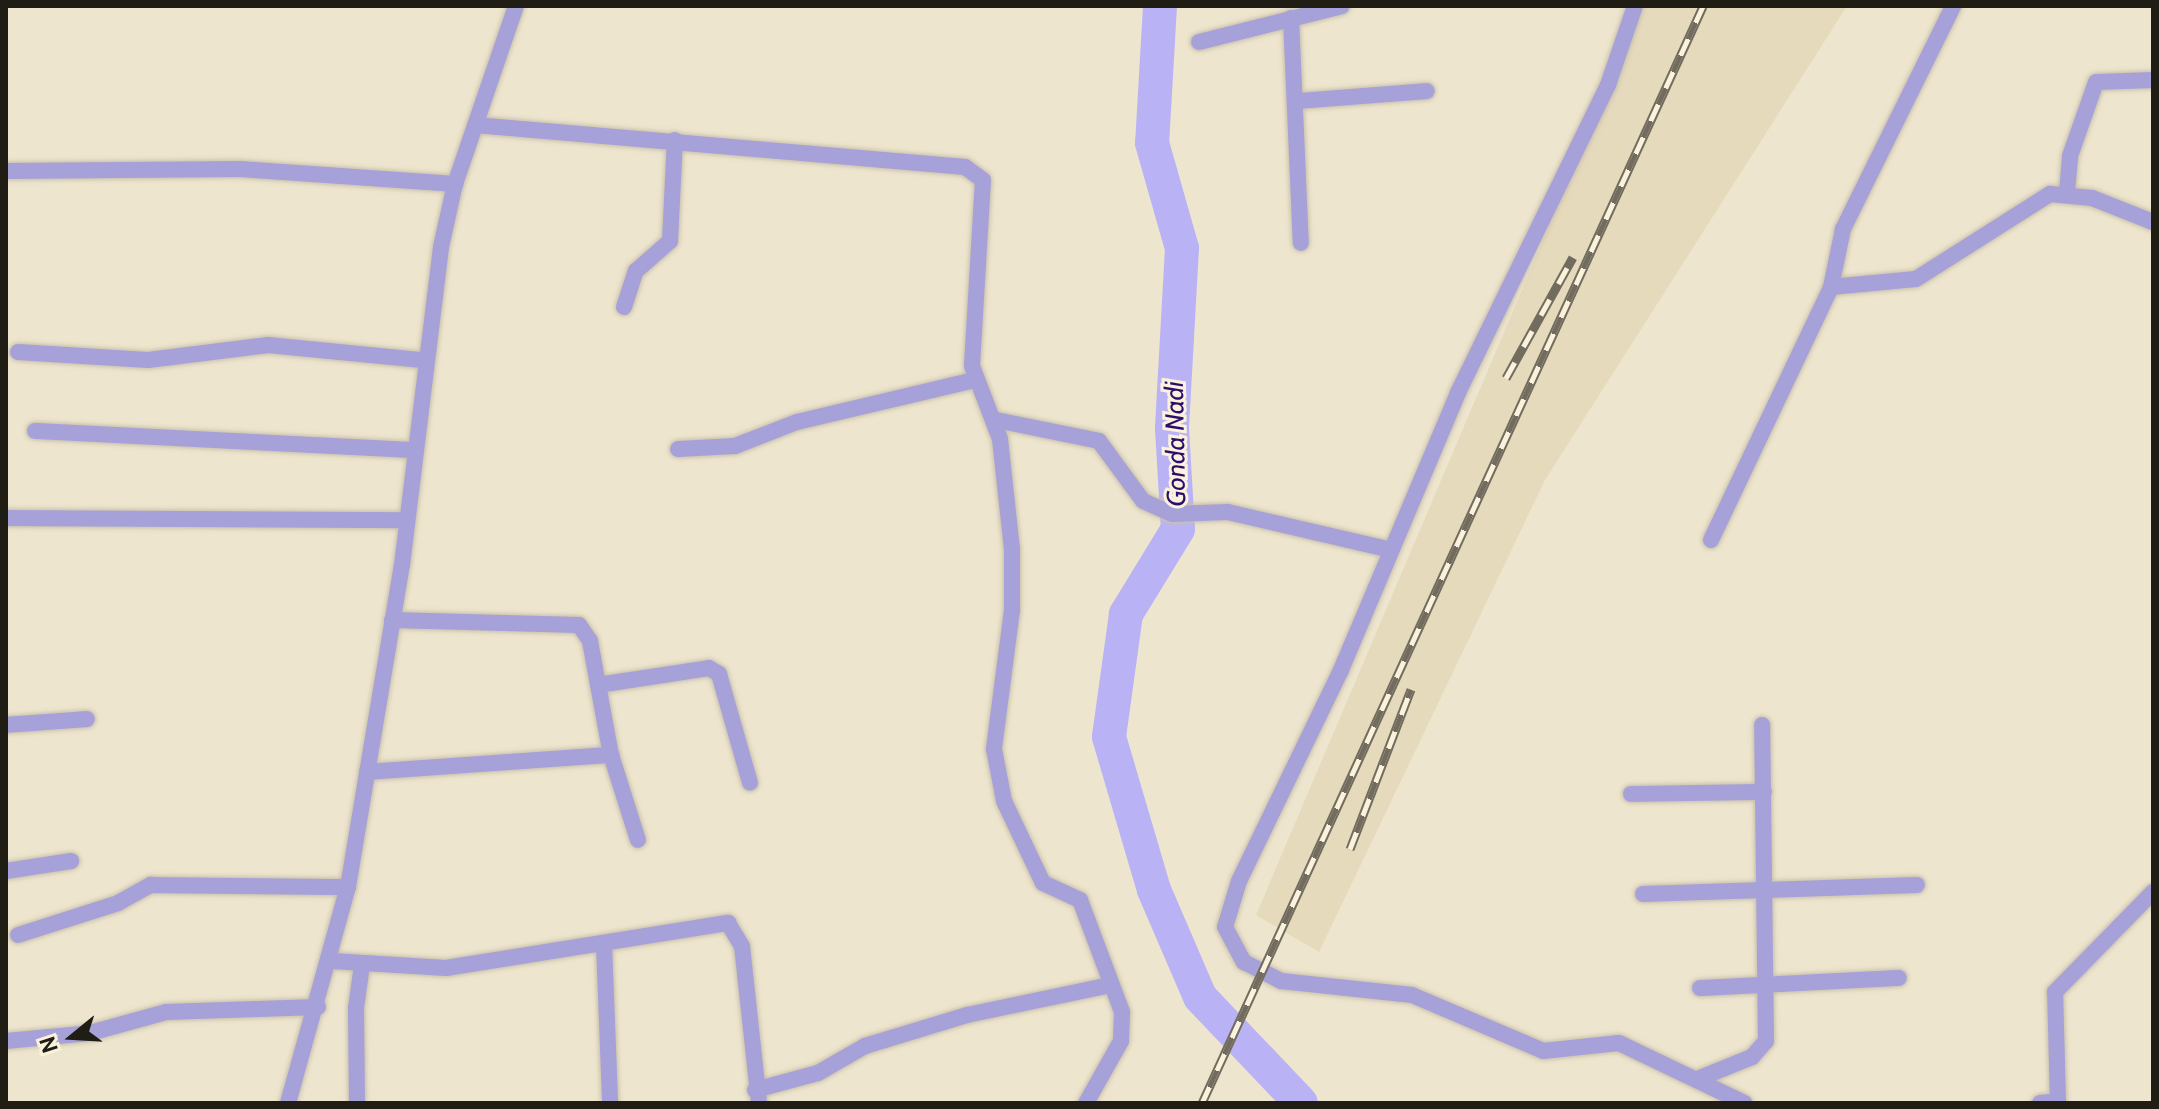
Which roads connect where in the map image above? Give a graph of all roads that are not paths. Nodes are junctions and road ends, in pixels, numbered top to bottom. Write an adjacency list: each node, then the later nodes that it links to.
1 (516, 6): 10 (street)
2 (1342, 6): 5 (street)
3 (1635, 6): 29 (street)
4 (1953, 6): 17 (street)
5 (1291, 18): 6 (street); 9 (street)
6 (1199, 42)
7 (2153, 80): 14 (street)
8 (1427, 91): 9 (street)
9 (1298, 101): 16 (street)
10 (475, 125): 11 (street); 13 (street)
11 (675, 140): 18 (street); 21 (street)
12 (6, 171): 13 (street)
13 (455, 184): 20 (street)
14 (2067, 192): 15 (street); 17 (street)
15 (2153, 222)
16 (1301, 243)
17 (1831, 287): 28 (street)
18 (624, 307)
19 (18, 352): 20 (street)
20 (422, 360): 25 (street)
21 (975, 380): 22 (street); 24 (street)
22 (996, 420): 29 (street); 53 (street)
23 (35, 431): 25 (street)
24 (678, 449)
25 (414, 450): 27 (street)
26 (6, 518): 27 (street)
27 (406, 520): 30 (street)
28 (1711, 540)
29 (1391, 550): 58 (street)
30 (392, 620): 31 (street); 36 (street)
31 (598, 685): 35 (street); 37 (street)
32 (87, 719): 33 (street)
33 (6, 725)
34 (1762, 725): 38 (street)
35 (611, 755): 36 (street); 40 (street)
36 (367, 772): 44 (street)
37 (750, 783)
38 (1764, 792): 39 (street); 45 (street)
39 (1631, 794)
40 (638, 840)
41 (71, 861): 42 (street)
42 (6, 871)
43 (1917, 885): 45 (street)
44 (348, 887): 48 (street); 50 (street)
45 (1766, 891): 47 (street); 54 (street)
46 (2153, 892): 60 (street)
47 (1643, 894)
48 (18, 935)
49 (604, 944): 51 (street); 59 (street); 63 (street)
50 (332, 961): 51 (street); 56 (street)
51 (362, 965): 62 (street)
52 (1899, 978): 54 (street)
53 (1110, 985): 59 (street); 64 (street)
54 (1768, 987): 55 (street); 58 (street)
55 (1700, 988)
56 (318, 1007): 57 (street); 61 (street)
57 (6, 1041)
58 (1700, 1078): 65 (street)
59 (757, 1096)
60 (2058, 1102): 66 (street)
61 (288, 1103)
62 (357, 1103)
63 (610, 1103)
64 (1086, 1103)
65 (1744, 1103)
66 (2040, 1103)

